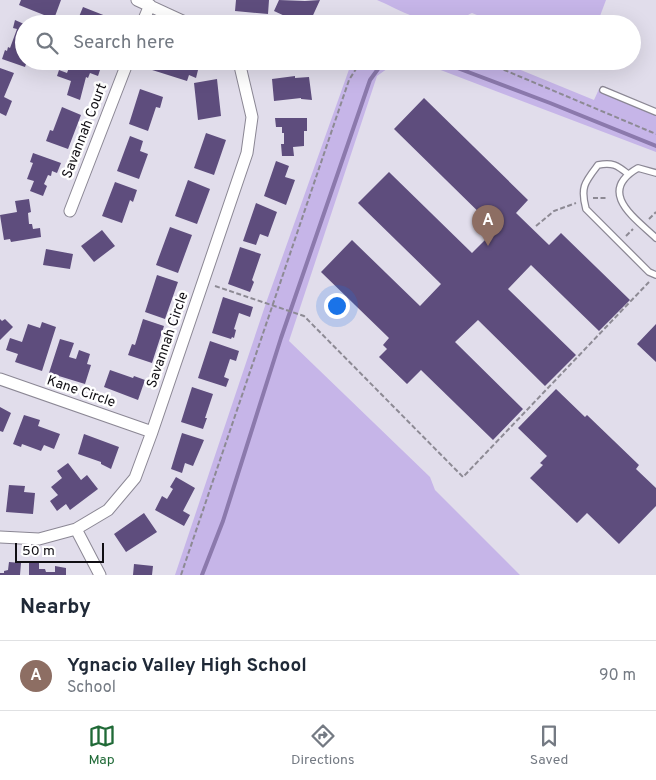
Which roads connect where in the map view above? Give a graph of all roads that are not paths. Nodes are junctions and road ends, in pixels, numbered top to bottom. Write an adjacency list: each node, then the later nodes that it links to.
1 (137, 0): 2 (street)
2 (150, 5): 3 (street); 4 (street)
3 (146, 15)
4 (170, 15)
5 (125, 70): 11 (street, Savannah Court)
6 (243, 70): 15 (street, Savannah Circle)
7 (602, 90): 8 (lane)
8 (656, 112)
9 (656, 173): 10 (lane)
10 (628, 174): 12 (lane); 13 (lane)
11 (70, 211)
12 (656, 238)
13 (656, 275)
14 (0, 379): 15 (street, Kane Circle)
15 (152, 432): 16 (street, Savannah Circle)
16 (76, 529): 17 (street, Savannah Circle); 18 (street)
17 (0, 537)
18 (100, 575)

